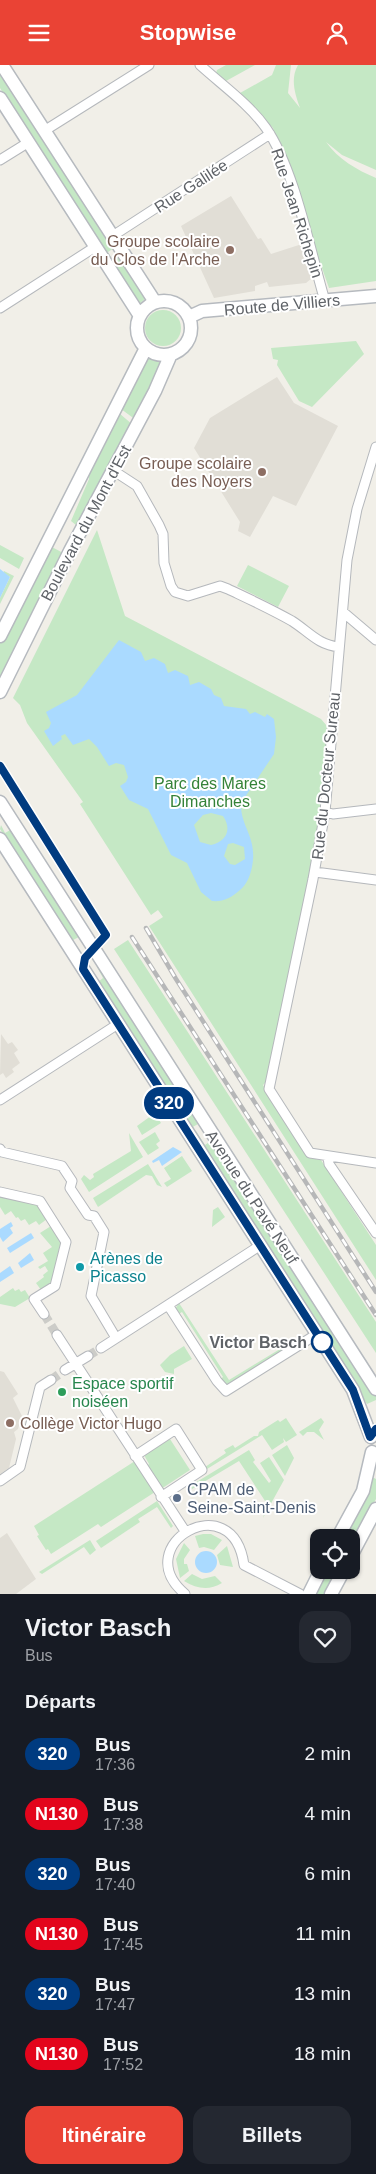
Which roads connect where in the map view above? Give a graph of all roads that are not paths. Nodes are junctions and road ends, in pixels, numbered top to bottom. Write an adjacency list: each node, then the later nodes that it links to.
1 (2, 65): 5 (main road)
2 (149, 65): 5 (street)
3 (200, 65): 6 (street, Rue Jean Richepin)
4 (0, 98): 7 (main road)
5 (44, 131): 9 (main road)
6 (270, 134): 9 (street, Rue Galilée); 12 (street, Rue Jean Richepin)
7 (29, 142): 8 (street); 10 (main road)
8 (0, 160)
9 (111, 237): 13 (main road)
10 (95, 247): 14 (street); 15 (main road)
11 (376, 296): 12 (main road, Route de Villiers)
12 (324, 301): 16 (main road, Route de Villiers)
13 (155, 302): 15 (main road); 16 (main road)
14 (0, 308)
15 (140, 316): 17 (main road)
16 (189, 317): 18 (main road)
17 (146, 348): 18 (main road); 22 (main road, Boulevard du Mont d'Est)
18 (171, 354): 20 (main road, Boulevard du Mont d'Est)
19 (375, 452): 21 (street, Rue du Docteur Sureau)
20 (114, 471): 24 (street); 25 (main road, Boulevard du Mont d'Est)
21 (342, 612): 23 (street); 24 (street, Rue du Docteur Sureau)
22 (0, 636)
23 (376, 641)
24 (339, 647): 28 (street, Rue du Docteur Sureau)
25 (0, 692)
26 (0, 802): 50 (main road, Avenue du Pavé Neuf)
27 (376, 809): 28 (street)
28 (325, 812): 30 (street, Rue du Docteur Sureau)
29 (0, 839): 32 (main road, Avenue du Pavé Neuf)
30 (315, 872): 31 (street); 35 (street, Rue du Docteur Sureau)
31 (376, 880)
32 (118, 1024): 33 (street); 39 (main road, Avenue du Pavé Neuf)
33 (0, 1100)
34 (0, 1149): 44 (street)
35 (328, 1157): 36 (street); 38 (street)
36 (376, 1163)
37 (0, 1191): 41 (street)
38 (376, 1233)
39 (261, 1245): 40 (street); 42 (main road, Avenue du Pavé Neuf)
40 (168, 1305): 42 (street); 44 (street)
41 (44, 1314)
42 (317, 1333): 51 (main road, Avenue du Pavé Neuf)
43 (57, 1335): 47 (street)
44 (116, 1338): 45 (street)
45 (101, 1348)
46 (88, 1356): 47 (street)
47 (76, 1364): 48 (street); 53 (street)
48 (65, 1370)
49 (51, 1380): 54 (street)
50 (376, 1389)
51 (373, 1433): 52 (main road, Avenue du Pavé Neuf)
52 (374, 1454): 57 (main road)
53 (135, 1456): 55 (street); 55 (street)
54 (0, 1481)
55 (161, 1497): 58 (street)
56 (376, 1509): 59 (main road)
57 (342, 1529)
58 (185, 1531): 62 (street); 63 (street)
59 (360, 1539)
60 (316, 1579): 64 (main road)
61 (339, 1579): 65 (main road)
62 (186, 1594)
63 (300, 1594)
64 (309, 1594)
65 (331, 1594)

